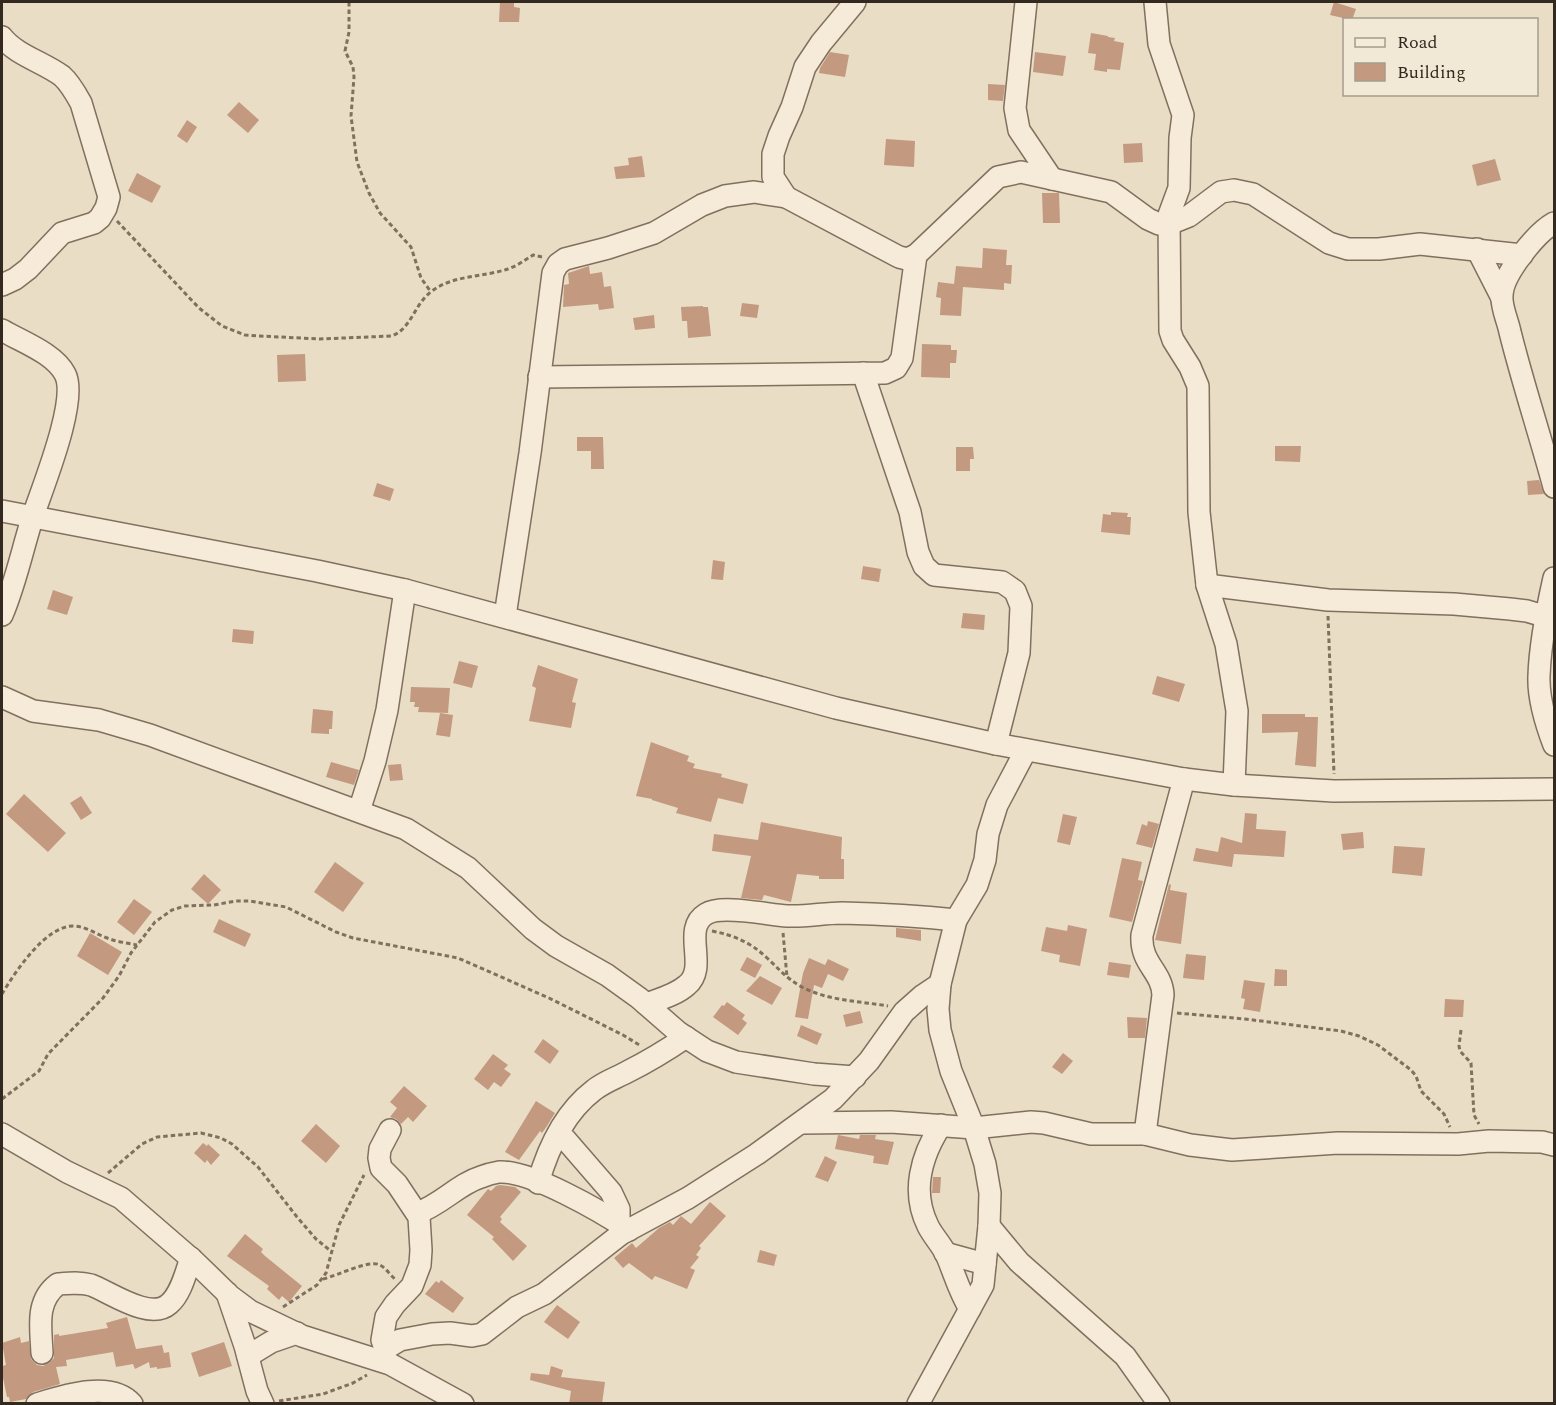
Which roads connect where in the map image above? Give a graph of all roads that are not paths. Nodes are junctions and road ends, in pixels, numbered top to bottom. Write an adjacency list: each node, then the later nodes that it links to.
1 (855, 2): 6 (street)
2 (1026, 2): 5 (street)
3 (1155, 2): 7 (street)
4 (2, 37): 12 (street)
5 (1052, 179): 7 (street); 10 (street)
6 (786, 197): 10 (street); 16 (street)
7 (1169, 224): 9 (street); 21 (street)
8 (1554, 224): 11 (street)
9 (1477, 249): 11 (street); 13 (street)
10 (916, 255): 15 (street)
11 (1522, 255): 13 (street)
12 (2, 285)
13 (1502, 296): 17 (street)
14 (2, 330): 19 (street)
15 (863, 373): 16 (street); 27 (street)
16 (539, 377): 24 (street)
17 (1554, 486)
18 (2, 511): 19 (street)
19 (33, 516): 22 (street); 23 (street)
20 (1554, 578): 25 (street)
21 (1207, 585): 25 (street); 31 (street)
22 (405, 590): 24 (street); 33 (street)
23 (2, 615)
24 (505, 616): 27 (street)
25 (1551, 618): 28 (street)
26 (2, 697): 33 (street)
27 (996, 744): 29 (street)
28 (1554, 745)
29 (1026, 750): 30 (street); 34 (street)
30 (1184, 779): 31 (street); 45 (street)
31 (1234, 785): 32 (street)
32 (1554, 789)
33 (359, 811): 36 (street)
34 (956, 920): 35 (street); 36 (street)
35 (940, 984): 38 (street); 41 (street)
36 (646, 1004): 37 (street)
37 (686, 1037): 38 (street); 44 (street)
38 (855, 1077): 39 (street)
39 (801, 1123): 40 (street); 50 (street)
40 (941, 1125): 41 (street); 51 (street)
41 (974, 1128): 45 (street); 49 (street)
42 (390, 1130): 48 (street)
43 (2, 1134): 52 (street)
44 (558, 1134): 47 (street); 50 (street)
45 (1145, 1134): 46 (street)
46 (1554, 1145)
47 (538, 1183): 48 (street); 50 (street)
48 (417, 1213): 59 (street)
49 (989, 1226): 53 (street); 65 (street)
50 (624, 1227): 59 (street)
51 (945, 1253): 53 (street); 55 (street)
52 (190, 1258): 54 (street); 57 (street)
53 (985, 1264): 55 (street)
54 (227, 1293): 56 (street); 58 (street)
55 (970, 1310): 64 (street)
56 (297, 1334): 58 (street); 59 (street)
57 (42, 1353)
58 (248, 1356): 62 (street)
59 (382, 1357): 63 (street)
60 (37, 1404): 61 (street)
61 (132, 1404)
62 (263, 1404)
63 (464, 1404)
64 (918, 1404)
65 (1159, 1404)

